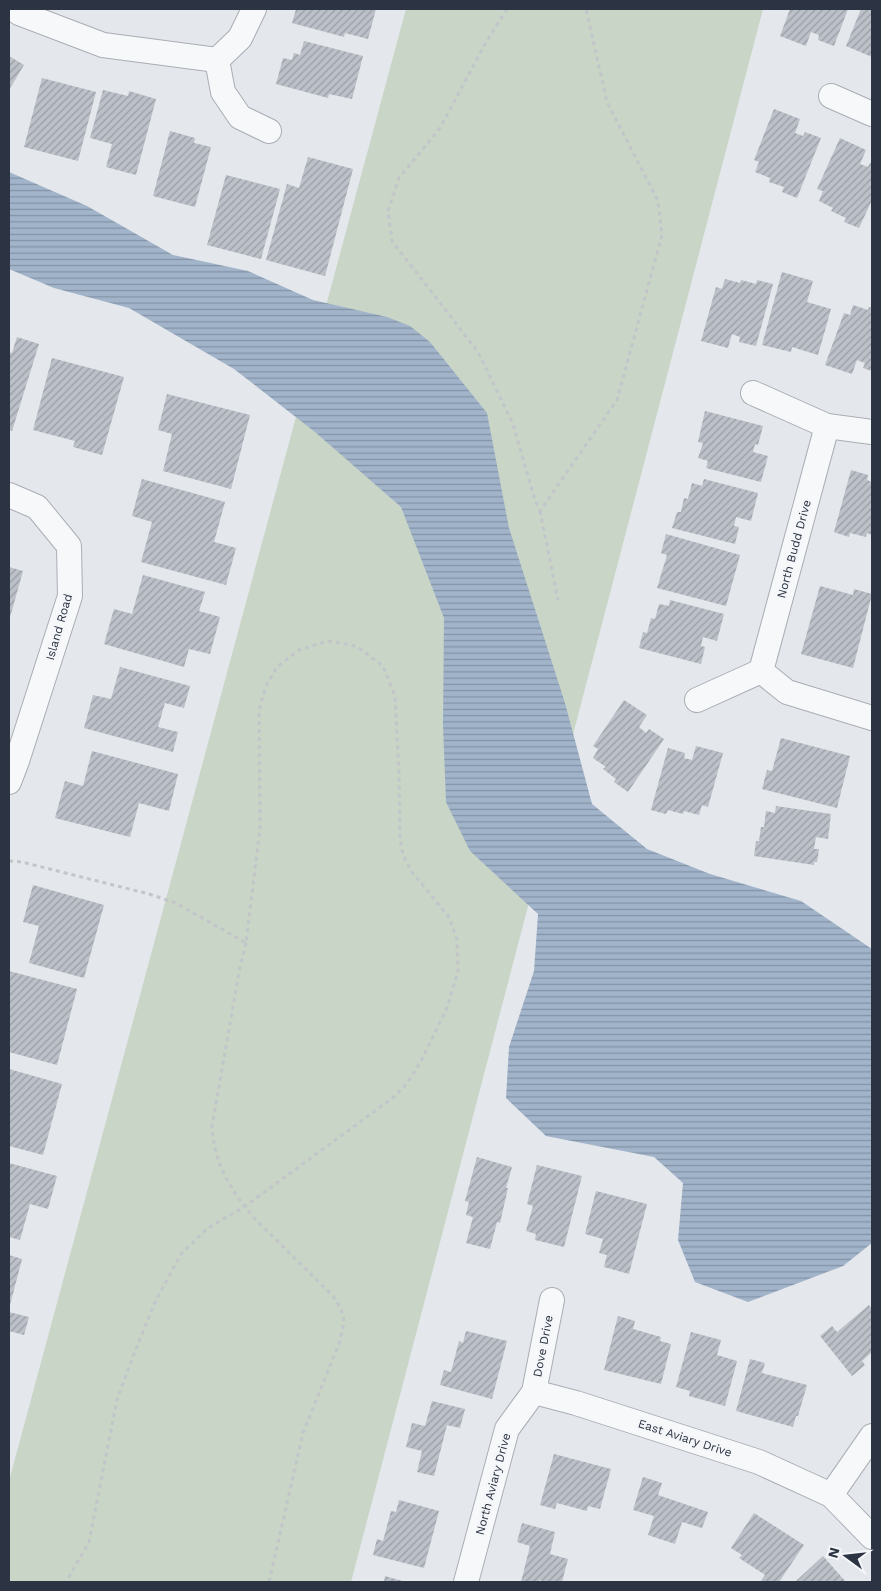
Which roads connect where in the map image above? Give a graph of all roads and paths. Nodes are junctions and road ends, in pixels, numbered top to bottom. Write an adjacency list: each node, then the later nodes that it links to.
1 (13, 9): 5 (street)
2 (254, 9): 5 (street)
3 (507, 9): 13 (path)
4 (586, 9): 13 (path)
5 (217, 60): 8 (street)
6 (831, 96): 7 (street)
7 (872, 114)
8 (269, 131)
9 (753, 393): 10 (street)
10 (827, 426): 11 (street); 15 (street, North Budd Drive)
11 (872, 432)
12 (9, 495): 18 (street, Island Road)
13 (540, 511): 14 (path)
14 (558, 600)
15 (761, 671): 16 (street); 17 (street)
16 (698, 700)
17 (872, 718)
18 (9, 782)
19 (9, 862): 20 (path)
20 (246, 943): 21 (path); 21 (path)
21 (244, 1207): 27 (path); 28 (path)
22 (552, 1300): 23 (street, Dove Drive)
23 (534, 1392): 25 (street, East Aviary Drive); 29 (street, North Aviary Drive)
24 (872, 1436): 25 (street)
25 (831, 1496): 26 (street, East Aviary Drive)
26 (872, 1537)
27 (66, 1582)
28 (269, 1582)
29 (466, 1582)

